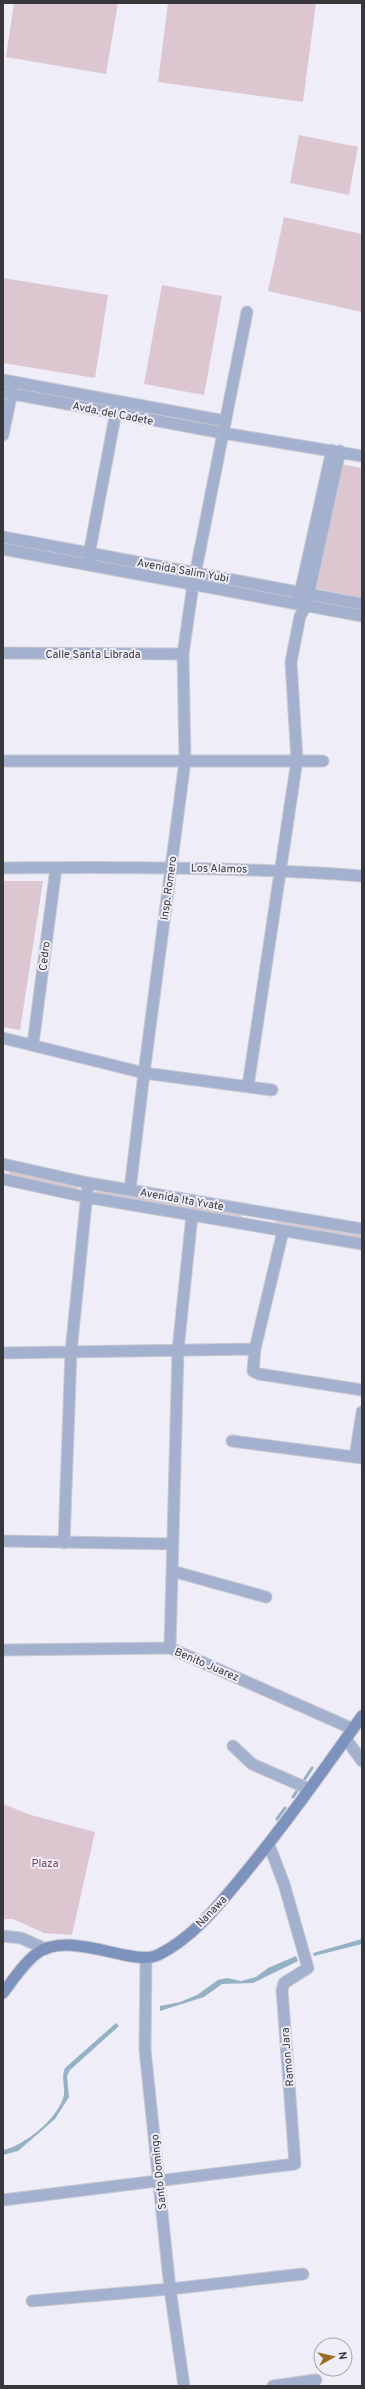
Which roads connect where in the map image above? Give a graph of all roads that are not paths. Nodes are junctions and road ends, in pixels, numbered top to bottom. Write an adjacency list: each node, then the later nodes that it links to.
1 (247, 312): 6 (street, Insp. Romero)
2 (8, 381): 3 (street); 4 (street)
3 (7, 393): 5 (street, Avda. del Cadete); 8 (street)
4 (118, 401): 5 (street); 6 (street)
5 (116, 413): 7 (street, Avda. del Cadete); 13 (street)
6 (225, 421): 7 (street, Insp. Romero)
7 (223, 433): 9 (street, Avda. del Cadete); 15 (street, Insp. Romero)
8 (3, 435)
9 (336, 451): 10 (street, Avda. del Cadete); 17 (street)
10 (362, 456)
11 (3, 537): 13 (street, Avenida Salim Yubi)
12 (3, 549): 14 (street, Avenida Salim Yubi)
13 (90, 553): 14 (street); 15 (street, Avenida Salim Yubi)
14 (88, 565): 16 (street, Avenida Salim Yubi)
15 (196, 573): 16 (street, Insp. Romero); 17 (street, Avenida Salim Yubi)
16 (193, 585): 19 (street, Avenida Salim Yubi); 22 (street, Insp. Romero)
17 (305, 592): 18 (street, Avenida Salim Yubi); 19 (street)
18 (362, 604)
19 (302, 605): 20 (street, Avenida Salim Yubi); 23 (street)
20 (362, 616)
21 (3, 653): 22 (street, Calle Santa Librada)
22 (182, 654): 25 (street, Insp. Romero)
23 (297, 760): 25 (street); 26 (street); 30 (street)
24 (3, 761): 25 (street)
25 (185, 761): 27 (street, Insp. Romero)
26 (323, 761)
27 (171, 867): 29 (street, Los Alamos); 30 (street, Los Alamos); 34 (street, Insp. Romero)
28 (3, 868): 29 (street, Los Alamos)
29 (56, 868): 33 (street, Cedro)
30 (281, 870): 31 (street, Los Alamos); 35 (street)
31 (362, 876)
32 (3, 1038): 33 (street)
33 (33, 1044): 34 (street)
34 (144, 1073): 35 (street); 40 (street, Insp. Romero)
35 (248, 1086): 36 (street)
36 (272, 1090)
37 (3, 1164): 39 (street, Avenida Ita Yvate)
38 (3, 1179): 41 (street, Avenida Ita Yvate)
39 (88, 1183): 40 (street, Avenida Ita Yvate); 41 (street)
40 (130, 1190): 42 (street, Avenida Ita Yvate)
41 (86, 1197): 43 (street, Avenida Ita Yvate); 50 (street)
42 (262, 1212): 44 (street); 45 (street, Avenida Ita Yvate)
43 (192, 1215): 44 (street, Avenida Ita Yvate); 48 (street)
44 (259, 1227): 46 (street, Avenida Ita Yvate)
45 (362, 1229)
46 (283, 1231): 47 (street, Avenida Ita Yvate); 49 (street)
47 (362, 1244)
48 (178, 1350): 49 (street); 50 (street); 58 (street)
49 (255, 1350): 52 (street)
50 (71, 1352): 51 (street); 57 (street)
51 (3, 1353)
52 (362, 1390)
53 (362, 1412): 55 (street)
54 (232, 1441): 55 (street)
55 (359, 1458)
56 (3, 1541): 57 (street)
57 (64, 1543): 58 (street)
58 (173, 1544): 59 (street)
59 (172, 1571): 60 (street); 61 (street)
60 (266, 1597)
61 (170, 1648): 62 (street, Benito Juarez); 64 (street, Benito Juarez)
62 (3, 1650)
63 (362, 1716): 64 (main road, Nanawa)
64 (353, 1729): 65 (main road, Nanawa)
65 (346, 1739): 67 (street); 68 (main road, Nanawa)
66 (233, 1746): 68 (street)
67 (362, 1761)
68 (309, 1789): 69 (main road, Nanawa)
69 (269, 1845): 72 (main road, Nanawa); 74 (street, Ramon Jara)
70 (3, 1936): 71 (street)
71 (46, 1949): 72 (main road); 73 (main road)
72 (146, 1958): 74 (street, Santo Domingo)
73 (3, 1993)
74 (159, 2180): 75 (street); 77 (street, Santo Domingo)
75 (3, 2200)
76 (303, 2274): 77 (street)
77 (170, 2289): 78 (street); 80 (street, Santo Domingo)
78 (32, 2301)
79 (316, 2380): 81 (street)
80 (184, 2386)
81 (273, 2386)

